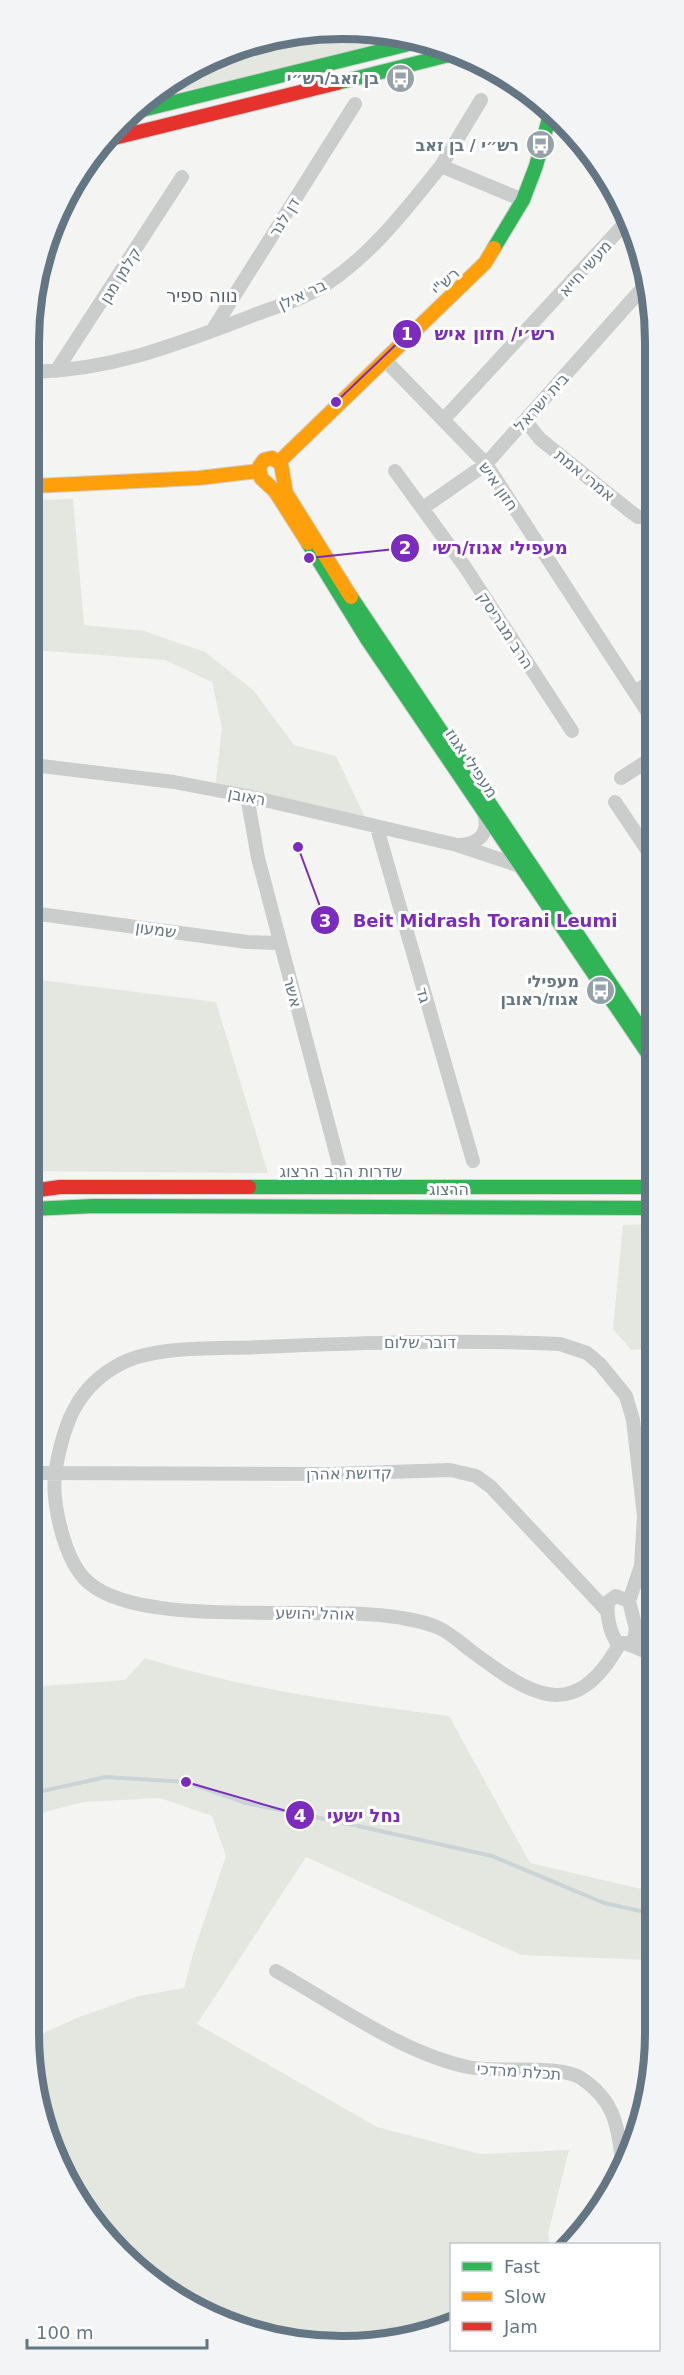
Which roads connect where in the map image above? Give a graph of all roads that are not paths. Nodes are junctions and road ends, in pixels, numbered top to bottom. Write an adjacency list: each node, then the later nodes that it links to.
1 (401, 45): 5 (street)
2 (443, 56): 7 (street)
3 (481, 100): 8 (street, בר אילן)
4 (355, 104): 13 (street, דן לנר)
5 (150, 108)
6 (549, 121): 10 (street, רש"י)
7 (119, 137)
8 (441, 165): 10 (street); 13 (street, בר אילן)
9 (182, 177): 15 (street, קלמן מגן)
10 (523, 200): 14 (street, רש"י)
11 (622, 226): 17 (street, מעשי חייא)
12 (640, 291): 18 (street, בית ישראל)
13 (212, 331): 15 (street, בר אילן)
14 (385, 360): 17 (street, חזון איש); 19 (street, רש"י)
15 (56, 371): 16 (street, בר אילן)
16 (39, 372)
17 (443, 420): 20 (street, חזון איש)
18 (525, 420): 20 (street, בית ישראל); 27 (street, אמרי אמת)
19 (279, 462): 21 (street); 23 (street)
20 (486, 464): 26 (street, בית ישראל); 29 (street, חזון איש)
21 (258, 471): 24 (street); 25 (street)
22 (395, 471): 26 (street, הרב מבריסק)
23 (282, 476): 24 (street); 44 (street, מעפילי אגוז)
24 (269, 483): 37 (street, מעפילי אגוז)
25 (39, 486)
26 (423, 508): 31 (street, הרב מבריסק)
27 (645, 517)
28 (645, 686): 29 (street)
29 (636, 691): 30 (street, חזון איש)
30 (645, 707)
31 (572, 731)
32 (645, 763): 34 (street)
33 (39, 766): 35 (street, ראובן)
34 (621, 778)
35 (247, 796): 38 (street, ראובן); 43 (street, אשר)
36 (615, 802): 40 (street)
37 (482, 807): 39 (street); 41 (street, מעפילי אגוז)
38 (377, 828): 39 (street, ראובן); 46 (street, גד)
39 (457, 845): 41 (street, ראובן)
40 (645, 847)
41 (524, 868): 45 (street, מעפילי אגוז)
42 (39, 914): 43 (street, שמעון)
43 (279, 943): 48 (street, אשר)
44 (645, 1035)
45 (645, 1049)
46 (473, 1161)
47 (645, 1187): 48 (street, שדרות הרב הרצוג)
48 (345, 1188): 49 (street, שדרות הרב הרצוג)
49 (39, 1190)
50 (645, 1208): 51 (street, הרצוג)
51 (39, 1209)
52 (39, 1473): 53 (street, קדושת אהרן)
53 (55, 1473): 54 (street, דובר שלום); 55 (street, קדושת אהרן); 58 (street, אוהל יהושע)
54 (628, 1601): 55 (street); 56 (street)
55 (608, 1612): 58 (street)
56 (636, 1629): 57 (street); 58 (street, אוהל יהושע)
57 (645, 1637)
58 (624, 1644): 59 (street)
59 (645, 1651)
60 (276, 1971): 61 (street, תכלת מרדכי)
61 (621, 2152)

